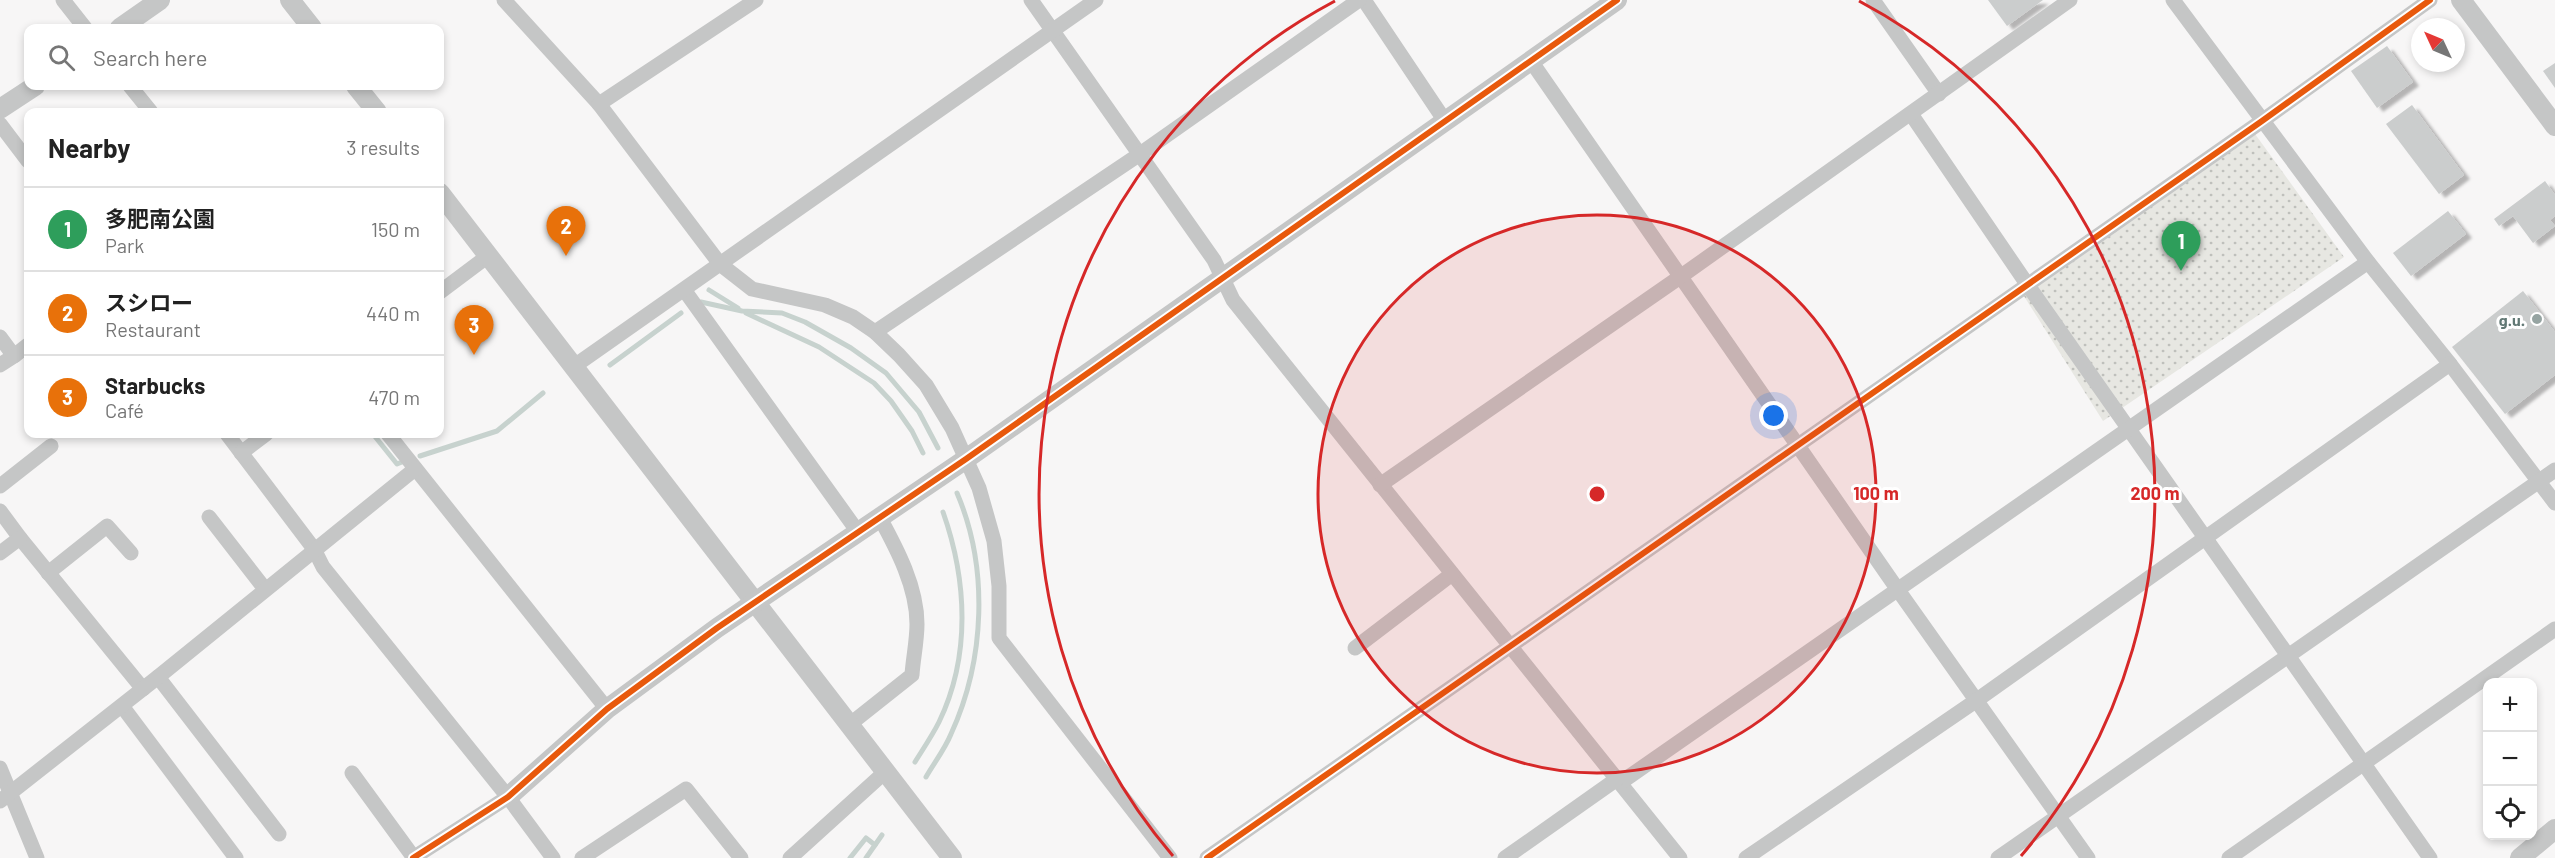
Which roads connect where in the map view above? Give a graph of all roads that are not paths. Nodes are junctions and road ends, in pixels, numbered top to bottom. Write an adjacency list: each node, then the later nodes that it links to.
1 (63, 0): 16 (street)
2 (160, 0): 17 (street)
3 (290, 0): 18 (street)
4 (504, 0): 25 (street)
5 (756, 0): 25 (street)
6 (1031, 0): 19 (street)
7 (1096, 0): 19 (street)
8 (1359, 0): 34 (street)
9 (1364, 0): 30 (street)
10 (1617, 0): 20 (street)
11 (1873, 0): 24 (street)
12 (2070, 0): 24 (street)
13 (2173, 0): 31 (street)
14 (2430, 0): 31 (street)
15 (2461, 0): 33 (street)
16 (83, 24)
17 (126, 24)
18 (309, 24)
19 (1053, 31): 34 (street); 39 (street)
20 (1531, 62): 30 (street); 40 (street)
21 (29, 90): 28 (street)
22 (133, 90): 26 (street)
23 (359, 90): 27 (street)
24 (1939, 94): 29 (street)
25 (599, 104): 39 (street)
26 (147, 108)
27 (374, 108)
28 (0, 109)
29 (1911, 114): 40 (street); 42 (street)
30 (1445, 121): 41 (street)
31 (2262, 121): 38 (street); 42 (street)
32 (0, 124): 35 (street)
33 (2555, 126)
34 (1140, 154): 41 (street); 45 (street)
35 (24, 156)
36 (444, 198): 37 (street)
37 (488, 256): 43 (street); 51 (street)
38 (2368, 262): 49 (street); 52 (street)
39 (720, 264): 44 (street); 45 (street)
40 (1680, 277): 56 (street); 63 (street)
41 (1223, 279): 59 (street); 63 (street)
42 (2027, 284): 52 (street); 56 (street)
43 (444, 289)
44 (685, 291): 51 (street); 69 (street)
45 (875, 333): 59 (street)
46 (0, 337): 48 (street)
47 (24, 348): 48 (street)
48 (14, 356): 50 (street)
49 (2450, 364): 62 (street); 70 (street)
50 (0, 365)
51 (573, 367): 79 (street)
52 (2128, 429): 70 (street); 78 (street)
53 (229, 438): 58 (street)
54 (261, 438): 58 (street)
55 (391, 438): 60 (street)
56 (1797, 445): 78 (street); 81 (street)
57 (51, 446): 64 (street)
58 (241, 453): 72 (street)
59 (966, 459): 68 (street); 108 (street)
60 (416, 469): 72 (street); 88 (street)
61 (2555, 470): 62 (street)
62 (2539, 481): 65 (street); 83 (street)
63 (1380, 485): 76 (street)
64 (0, 486)
65 (2555, 503)
66 (0, 511): 71 (street)
67 (209, 517): 77 (street)
68 (880, 518): 69 (street); 89 (street)
69 (858, 532): 79 (street)
70 (2205, 537): 83 (street); 86 (street)
71 (20, 538): 73 (street); 75 (street)
72 (315, 549): 77 (street); 96 (street)
73 (0, 553)
74 (131, 554): 75 (street)
75 (48, 573): 85 (street)
76 (1452, 574): 81 (street); 82 (street)
77 (265, 589): 84 (street)
78 (1898, 590): 86 (street); 94 (street)
79 (754, 602): 88 (street); 89 (street)
80 (2555, 629): 90 (street)
81 (1511, 646): 94 (street); 109 (street)
82 (1355, 648)
83 (2287, 656): 90 (street); 97 (street)
84 (158, 678): 85 (street); 99 (street)
85 (143, 689): 87 (street)
86 (1977, 700): 97 (street); 112 (street)
87 (122, 706): 95 (street); 101 (street)
88 (607, 709): 96 (street)
89 (849, 725): 92 (street)
90 (2364, 765): 115 (street); 116 (street)
91 (0, 768): 95 (street)
92 (885, 772): 106 (street); 107 (street)
93 (352, 773): 102 (street)
94 (1619, 781): 110 (street); 111 (street)
95 (5, 797): 100 (street)
96 (508, 797): 102 (street); 103 (street)
97 (2058, 816): 113 (street); 114 (street)
98 (2552, 833): 117 (street)
99 (279, 834)
100 (37, 858)
101 (236, 858)
102 (414, 858)
103 (552, 858)
104 (582, 858): 105 (street)
105 (741, 858)
106 (790, 858)
107 (952, 858)
108 (1170, 858)
109 (1207, 858)
110 (1505, 858)
111 (1680, 858)
112 (1746, 858)
113 (1998, 858)
114 (2088, 858)
115 (2229, 858)
116 (2430, 858)
117 (2520, 858)

